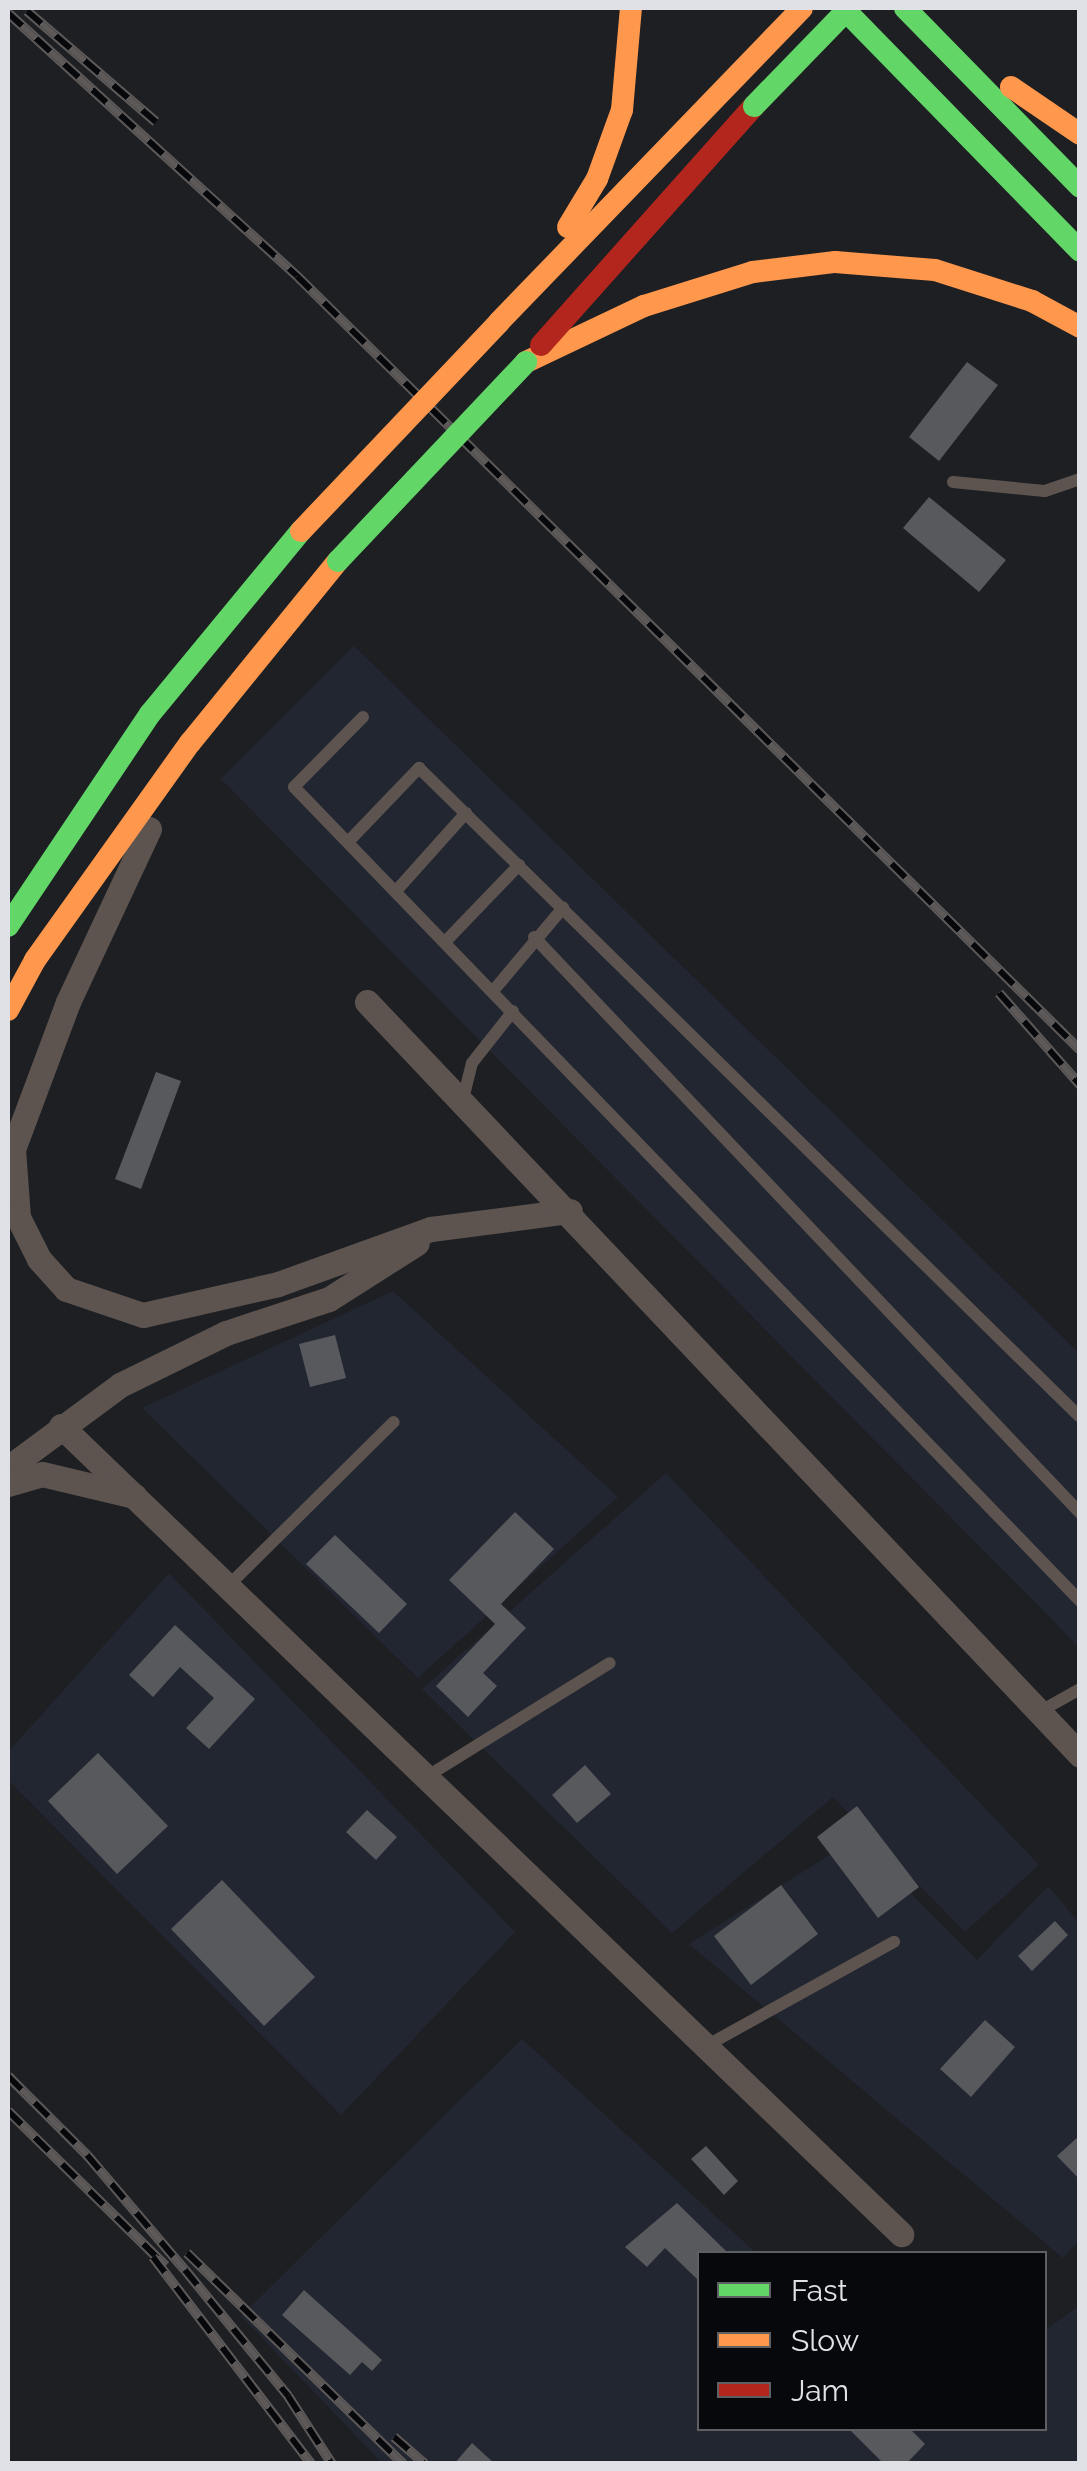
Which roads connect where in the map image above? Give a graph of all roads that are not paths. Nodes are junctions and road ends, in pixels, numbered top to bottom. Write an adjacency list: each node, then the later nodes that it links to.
1 (631, 8): 8 (highway)
2 (802, 8): 8 (highway)
3 (846, 8): 7 (highway); 10 (highway, bridge)
4 (906, 8): 5 (highway); 6 (highway)
5 (1080, 134)
6 (1080, 187)
7 (1080, 251)
8 (499, 322): 20 (highway, bridge)
9 (1080, 327): 10 (highway)
10 (526, 362): 14 (highway, bridge)
11 (1080, 479): 12 (lane)
12 (953, 482)
13 (362, 717): 16 (lane)
14 (190, 743): 25 (highway); 29 (street)
15 (466, 813): 16 (lane); 17 (lane); 18 (lane)
16 (348, 842): 18 (lane)
17 (519, 865): 19 (lane); 22 (lane)
18 (396, 891): 22 (lane)
19 (563, 908): 21 (lane); 30 (lane)
20 (8, 926)
21 (534, 937): 23 (lane); 36 (lane)
22 (445, 942): 23 (lane)
23 (493, 991): 26 (lane)
24 (367, 1002): 27 (street)
25 (8, 1010)
26 (513, 1011): 27 (lane); 38 (lane)
27 (462, 1104): 28 (street)
28 (570, 1212): 29 (street); 41 (street)
29 (431, 1229): 32 (street)
30 (1080, 1418)
31 (394, 1422): 37 (lane)
32 (61, 1426): 33 (street); 35 (street)
33 (8, 1468)
34 (8, 1484): 35 (street)
35 (139, 1497): 37 (street)
36 (1080, 1513)
37 (228, 1586): 43 (street)
38 (1080, 1601)
39 (610, 1662): 43 (lane)
40 (1080, 1688): 41 (lane)
41 (1039, 1712): 42 (street)
42 (1080, 1754)
43 (426, 1777): 45 (street)
44 (894, 1942): 45 (lane)
45 (706, 2046): 46 (street)
46 (901, 2234)

